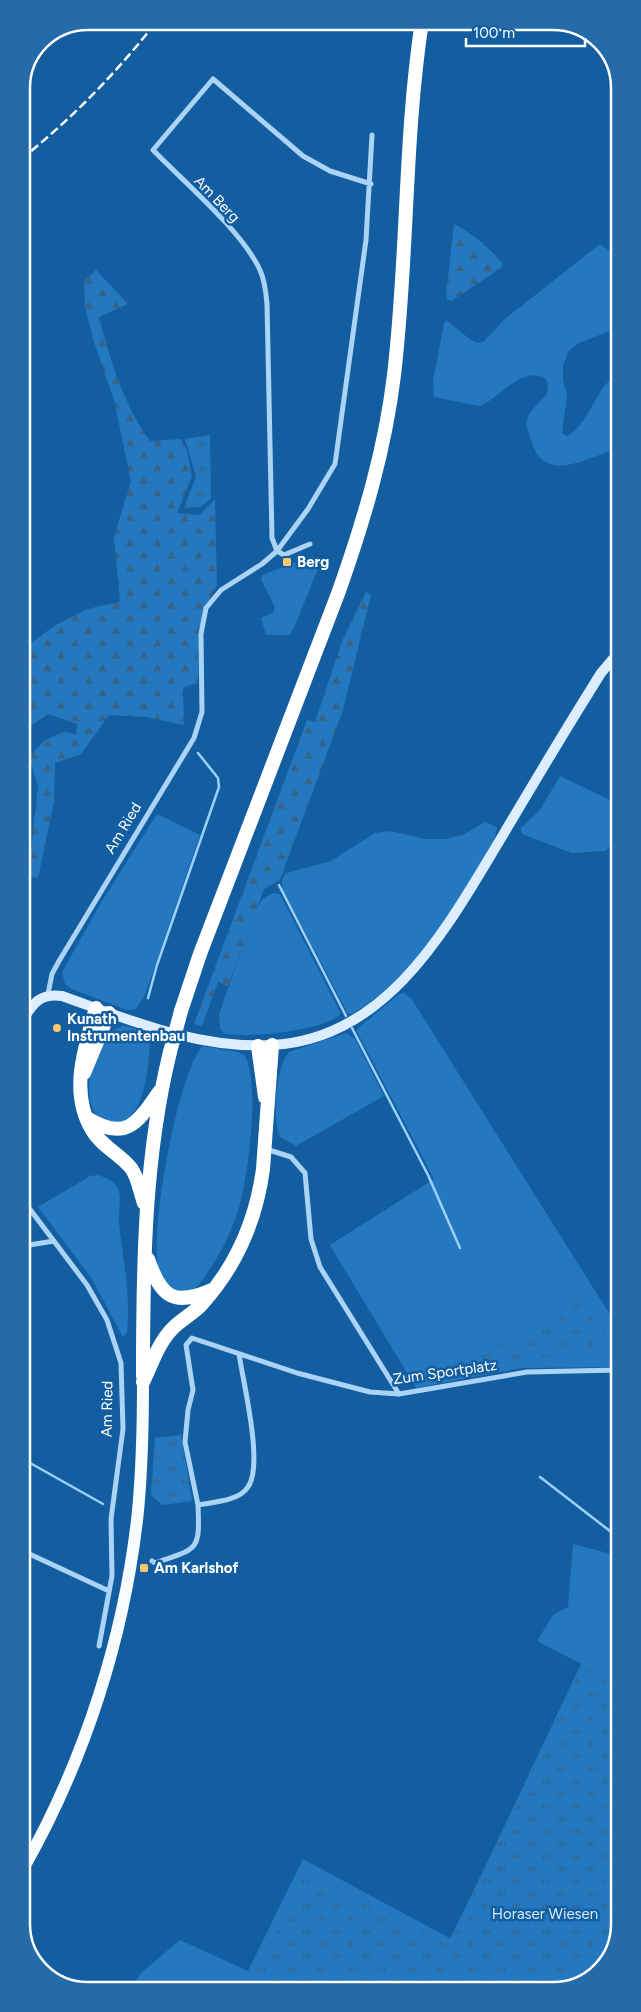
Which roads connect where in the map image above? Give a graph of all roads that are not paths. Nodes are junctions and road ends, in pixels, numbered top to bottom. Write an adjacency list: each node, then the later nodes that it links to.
1 (421, 30): 11 (highway, bridge)
2 (372, 135): 3 (street)
3 (371, 184): 5 (street); 5 (street, Am Berg)
4 (310, 544): 5 (street)
5 (277, 551): 7 (street, Am Ried)
6 (611, 663): 10 (street)
7 (48, 994): 8 (street); 9 (street, Am Ried)
8 (103, 1010): 10 (street); 12 (highway)
9 (30, 1011)
10 (265, 1046): 13 (highway)
11 (162, 1088): 12 (highway); 15 (highway)
12 (87, 1118): 15 (highway)
13 (265, 1149): 19 (highway); 23 (street)
14 (30, 1209): 16 (street, Am Ried)
15 (146, 1213): 18 (highway)
16 (54, 1240): 17 (street); 27 (street, Am Ried)
17 (30, 1245)
18 (144, 1250): 19 (highway); 22 (highway)
19 (212, 1290): 22 (highway)
20 (238, 1354): 23 (street, Zum Sportplatz); 24 (street); 24 (street, Zum Sportplatz)
21 (611, 1370): 23 (street, Zum Sportplatz)
22 (144, 1382): 29 (main road)
23 (399, 1394)
24 (198, 1505): 26 (street)
25 (30, 1554): 27 (street)
26 (152, 1561)
27 (109, 1592): 28 (street, Am Ried)
28 (98, 1646)
29 (30, 1856)

